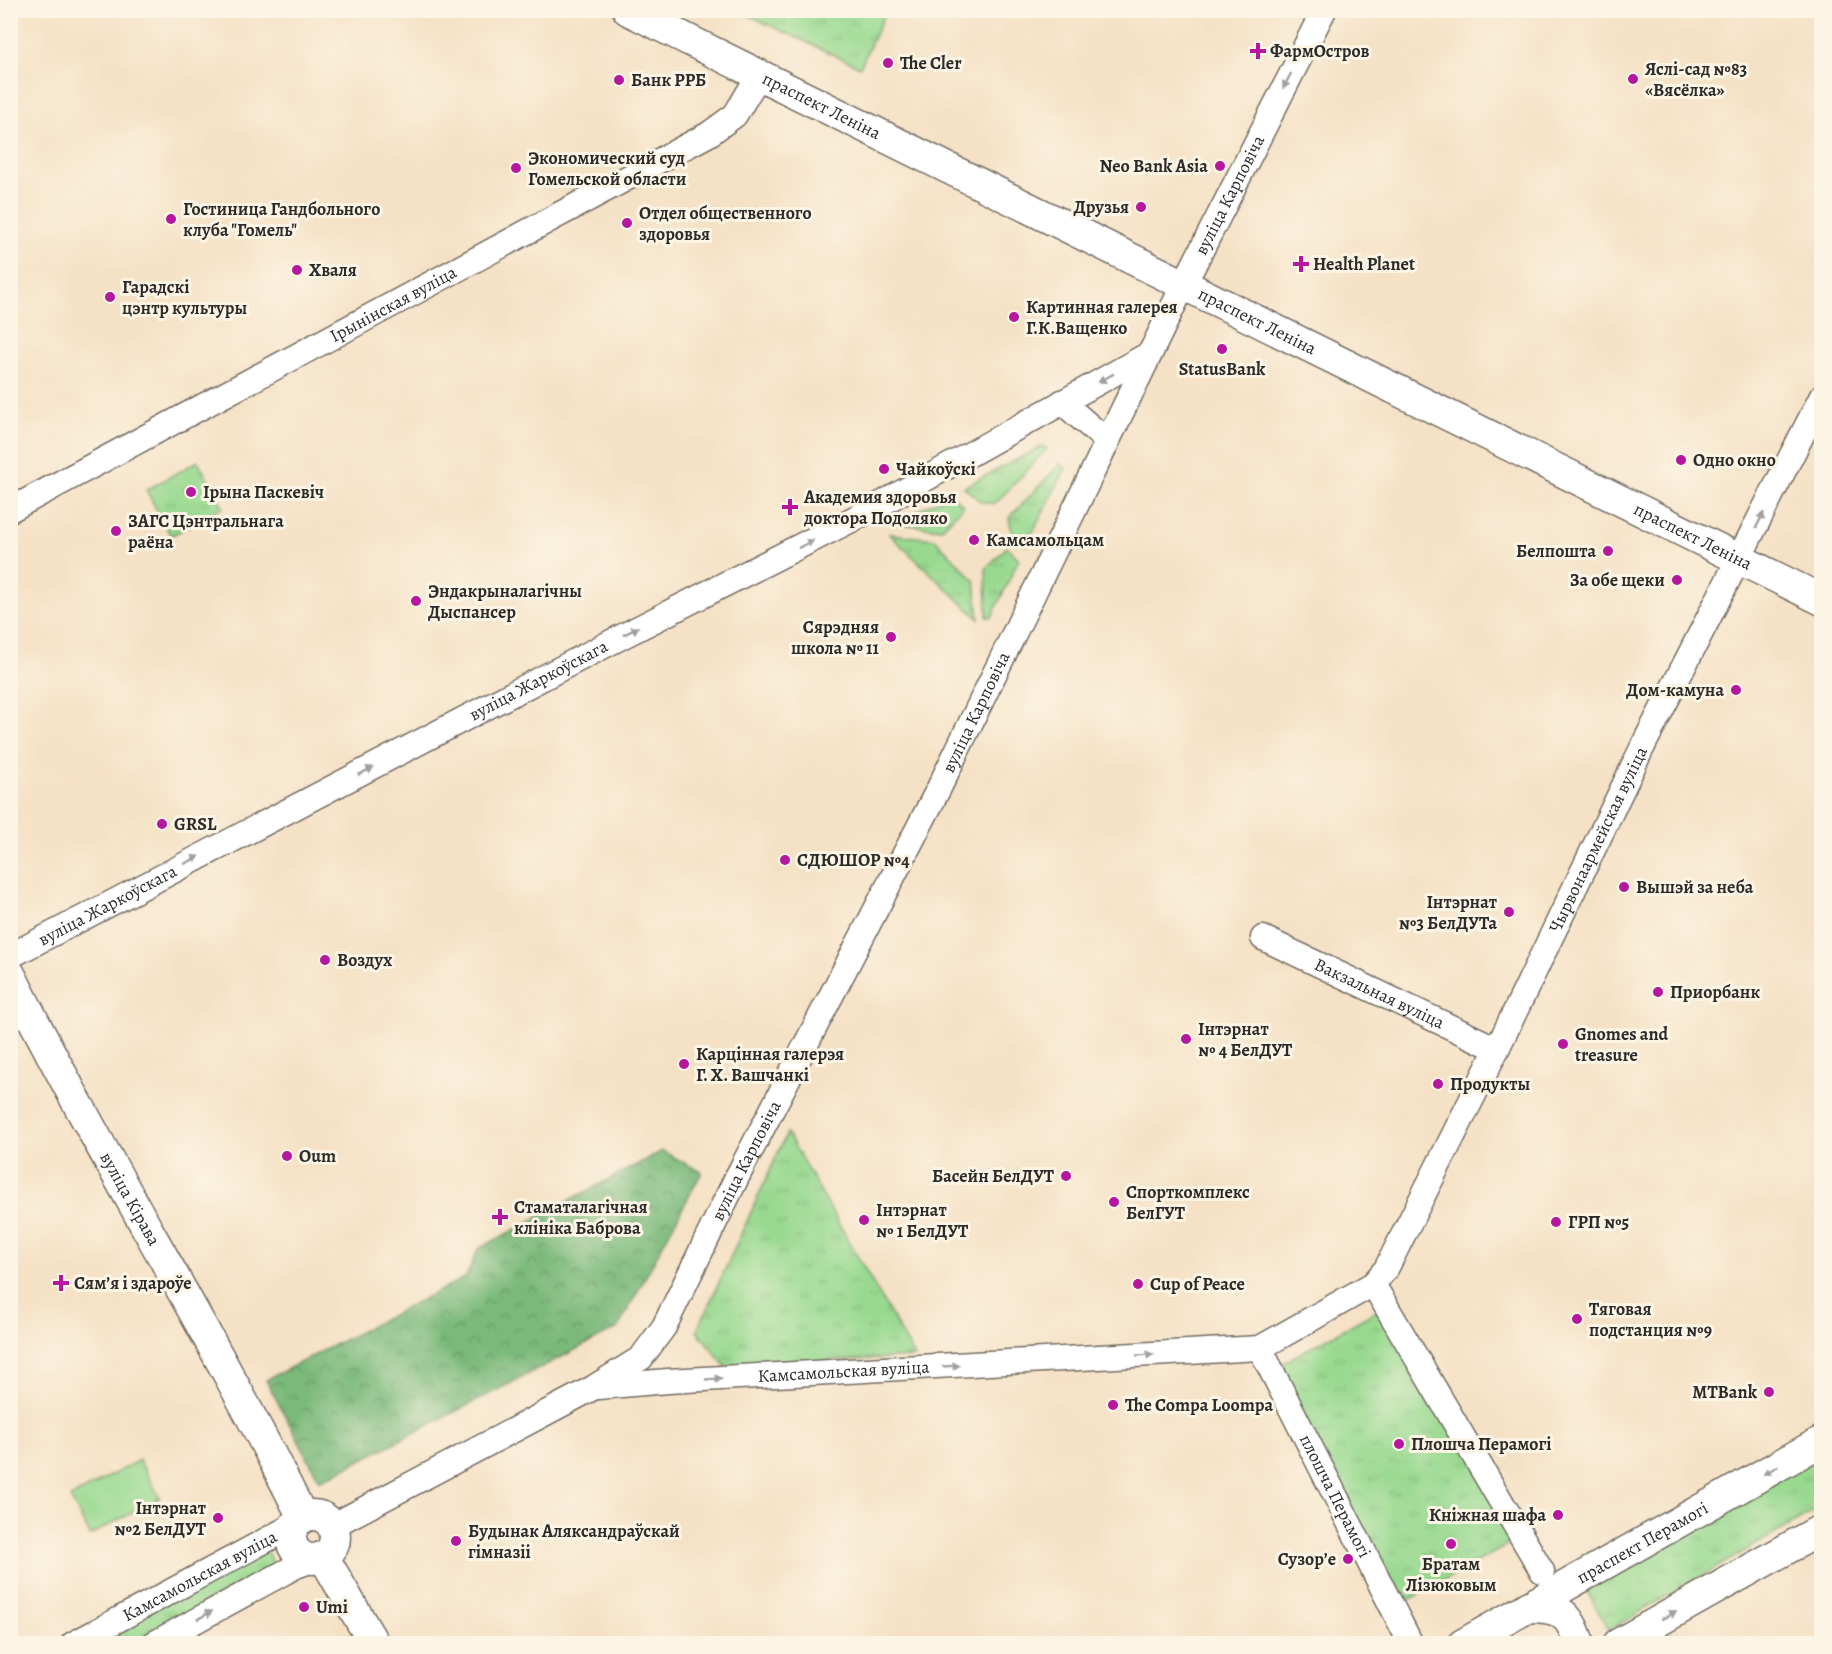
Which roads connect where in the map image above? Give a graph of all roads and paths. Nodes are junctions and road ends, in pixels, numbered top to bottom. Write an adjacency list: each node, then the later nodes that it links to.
1 (628, 10): 3 (main road, праспект Леніна)
2 (1324, 10): 4 (street, вуліца Карповіча, one-way to 4)
3 (758, 77): 4 (main road, праспект Леніна); 9 (street, Ірынінская вуліца)
4 (1182, 286): 5 (street, вуліца Карповіча); 10 (main road, праспект Леніна)
5 (1149, 354): 7 (street, вуліца Жаркоўскага, one-way to 7); 8 (street, вуліца Карповіча)
6 (1821, 396): 10 (street, Чырвонаармейская вуліца, one-way to 6)
7 (1062, 402): 8 (street); 13 (street, вуліца Жаркоўскага, one-way to 7)
8 (1107, 441): 18 (street, вуліца Карповіча)
9 (10, 510)
10 (1740, 560): 11 (main road, праспект Леніна); 15 (street, Чырвонаармейская вуліца)
11 (1821, 600)
12 (1263, 938): 15 (street, Вакзальная вуліца)
13 (10, 956)
14 (10, 974): 22 (main road, вуліца Кірава)
15 (1497, 1049): 16 (street, Чырвонаармейская вуліца)
16 (1373, 1284): 17 (street, Камсамольская вуліца); 26 (street)
17 (1260, 1348): 19 (street, Камсамольская вуліца, one-way to 17); 31 (street, плошча Перамогі)
18 (641, 1358): 19 (street); 20 (street, вуліца Карповіча)
19 (668, 1381): 20 (street, Камсамольская вуліца)
20 (593, 1388): 23 (street, Камсамольская вуліца)
21 (1821, 1441): 27 (main road, праспект Перамогі, one-way to 27)
22 (299, 1521): 23 (main road); 25 (main road); 28 (street, Камсамольская вуліца)
23 (332, 1526): 25 (main road)
24 (1821, 1529): 34 (main road, one-way to 24)
25 (319, 1557): 29 (street, Камсамольская вуліца, one-way to 25); 30 (main road)
26 (1542, 1571)
27 (1528, 1607): 32 (main road, праспект Перамогі); 33 (main road)
28 (73, 1644)
29 (153, 1644)
30 (374, 1644)
31 (1411, 1644)
32 (1463, 1644)
33 (1579, 1644)
34 (1618, 1644)

